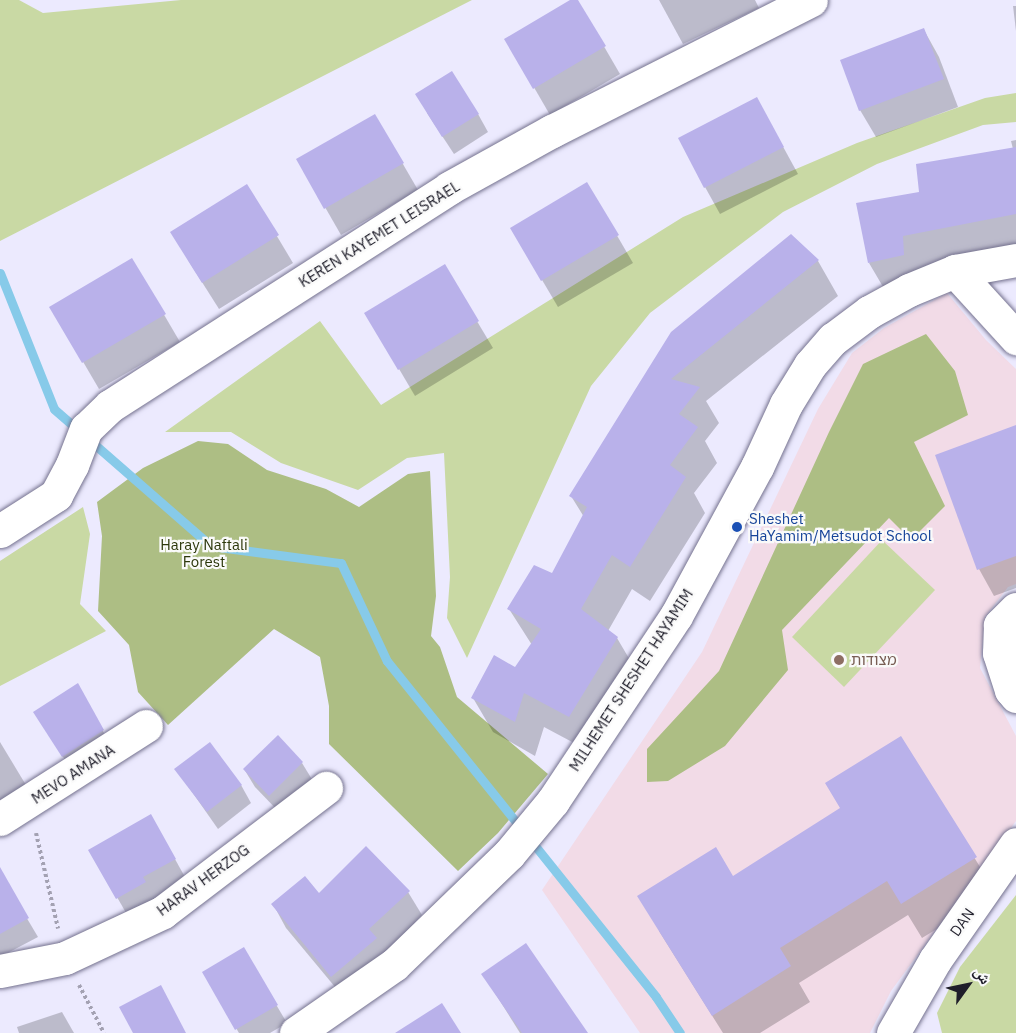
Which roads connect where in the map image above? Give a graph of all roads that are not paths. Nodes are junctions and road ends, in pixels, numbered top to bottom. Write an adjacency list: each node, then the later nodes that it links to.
1 (811, 0): 5 (street, KEREN KAYEMET LEISRAEL)
2 (1016, 260): 3 (street, MILHEMET SHESHET HAYAMIM)
3 (955, 271): 4 (street); 13 (street, MILHEMET SHESHET HAYAMIM)
4 (1016, 338)
5 (0, 531)
6 (1016, 609): 7 (street)
7 (1016, 696)
8 (146, 726): 10 (street, MEVO AMANA)
9 (326, 788): 12 (street, HARAV HERZOG)
10 (0, 819)
11 (1016, 844): 14 (street, DAN)
12 (0, 971)
13 (296, 1033)
14 (893, 1033)

